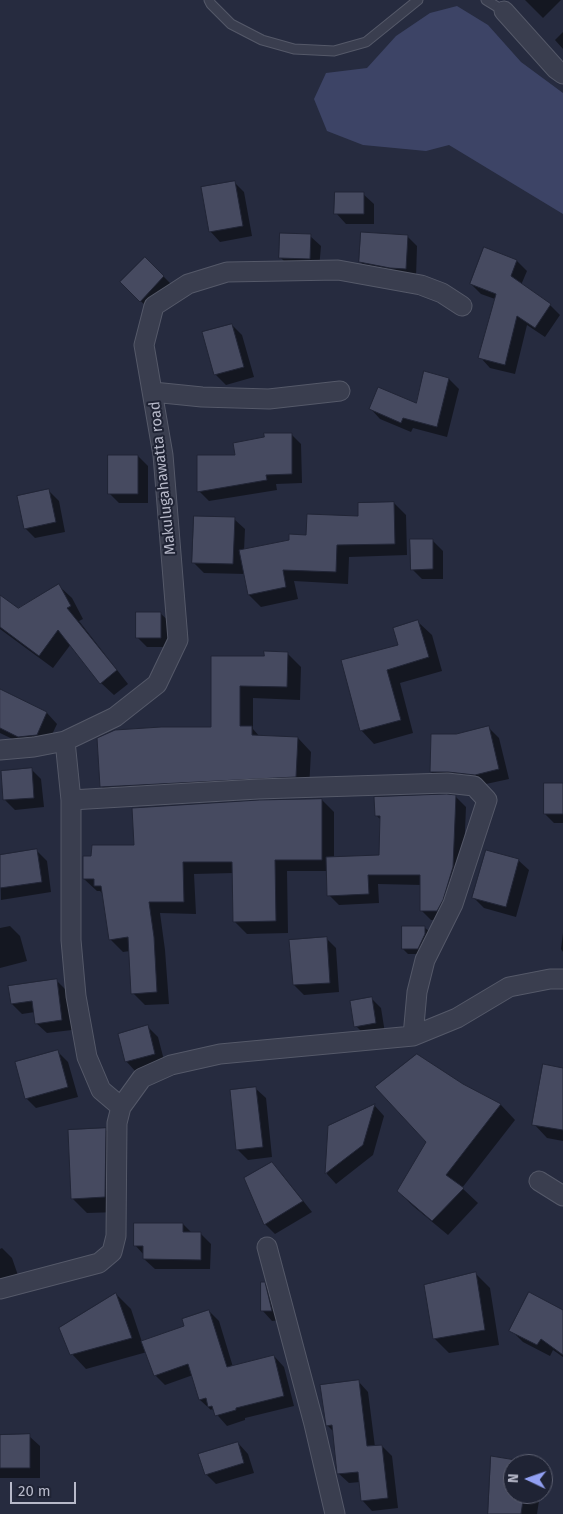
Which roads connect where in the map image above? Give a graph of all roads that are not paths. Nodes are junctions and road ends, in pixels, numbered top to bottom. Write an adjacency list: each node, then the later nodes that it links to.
1 (209, 0): 2 (lane)
2 (418, 0)
3 (486, 0): 4 (lane)
4 (504, 12): 5 (street)
5 (563, 74)
6 (462, 306): 8 (street, Makulugahawatta road)
7 (340, 391): 8 (street)
8 (153, 392): 9 (street, Makulugahawatta road)
9 (66, 741): 10 (street, Makulugahawatta road); 11 (street)
10 (0, 750)
11 (71, 800): 13 (street); 14 (street)
12 (563, 980): 13 (street)
13 (413, 1036): 14 (street)
14 (121, 1106): 18 (street)
15 (539, 1181): 16 (street)
16 (563, 1196)
17 (267, 1247): 19 (street)
18 (0, 1289)
19 (335, 1514)

